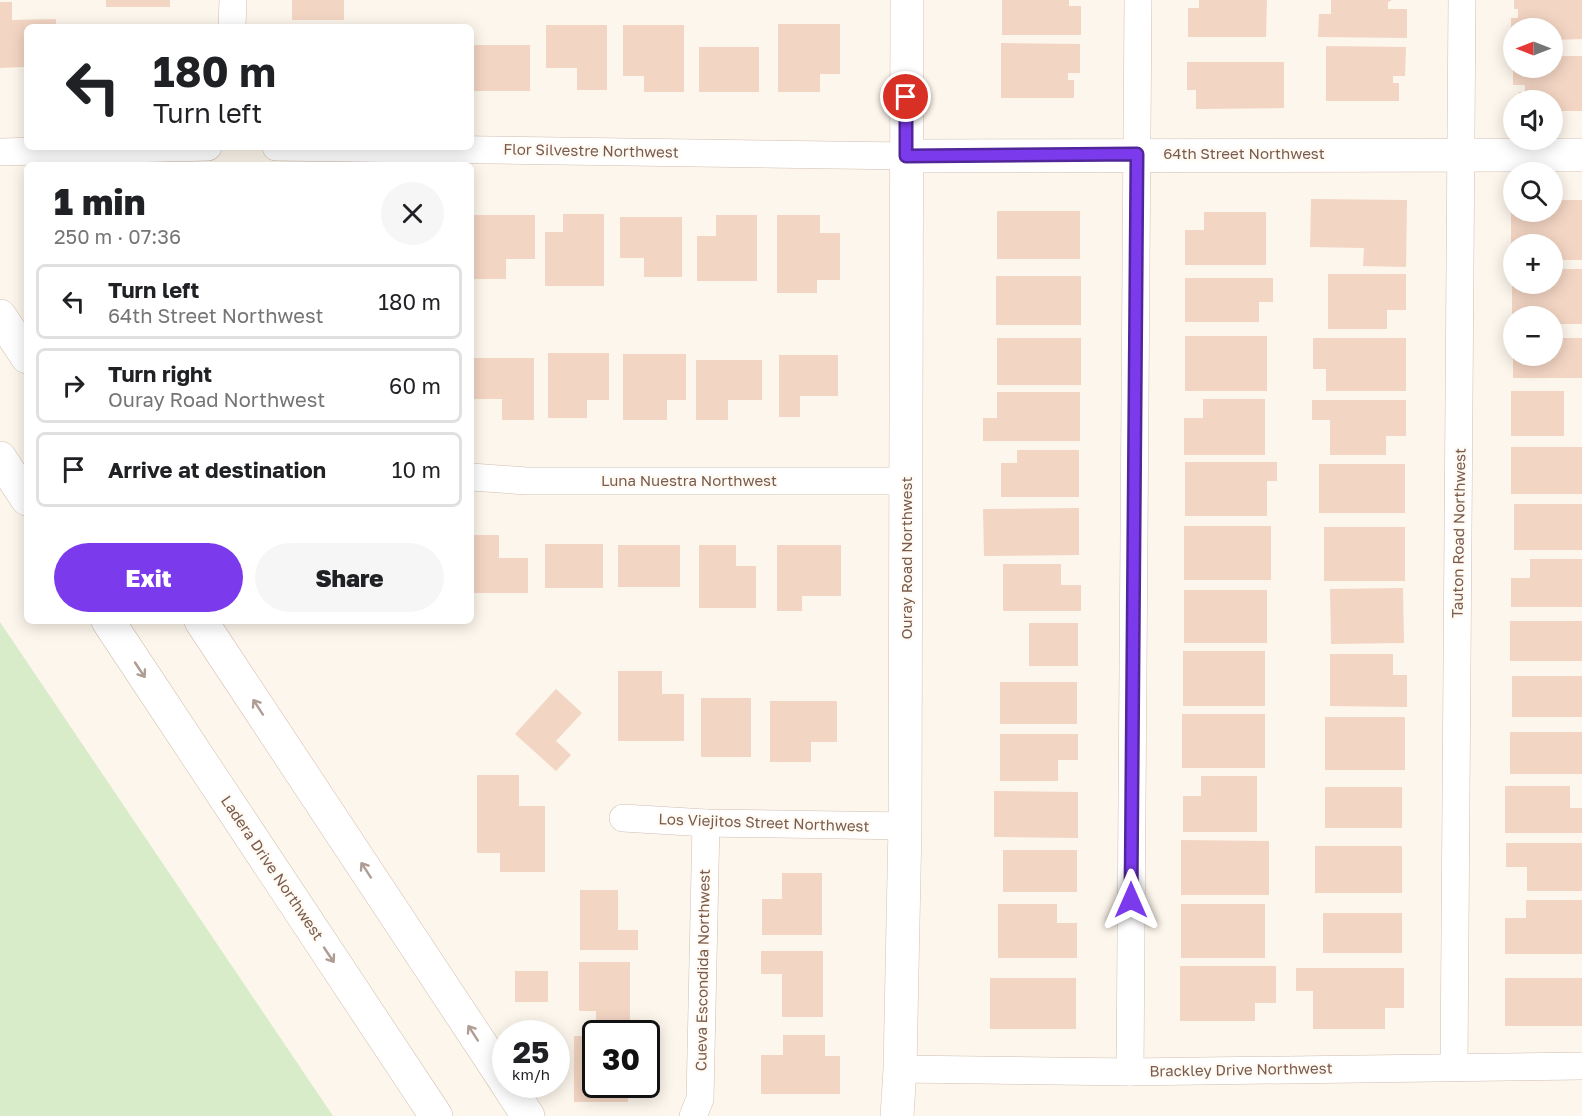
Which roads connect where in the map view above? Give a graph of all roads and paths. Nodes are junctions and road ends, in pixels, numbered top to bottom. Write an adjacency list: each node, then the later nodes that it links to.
1 (232, 0): 5 (street)
2 (907, 0): 12 (street, Ouray Road Northwest)
3 (1137, 0): 10 (street)
4 (1462, 0): 9 (street, Tauton Road Northwest)
5 (232, 24)
6 (83, 150): 8 (street)
7 (474, 150): 12 (street, Flor Silvestre Northwest)
8 (0, 152)
9 (1462, 153): 10 (street, 64th Street Northwest); 11 (street, 64th Street Northwest); 25 (street, Tauton Road Northwest)
10 (1137, 154): 12 (street, 64th Street Northwest); 28 (street)
11 (1582, 154)
12 (906, 156): 17 (street, Ouray Road Northwest)
13 (0, 316): 14 (street)
14 (24, 352)
15 (0, 458): 18 (street)
16 (474, 477): 17 (street, Luna Nuestra Northwest)
17 (907, 481): 23 (street, Ouray Road Northwest)
18 (24, 494)
19 (110, 624): 30 (street, Ladera Drive Northwest, one-way to 30)
20 (203, 624): 24 (street, one-way to 20)
21 (623, 818): 22 (street, Los Viejitos Street Northwest)
22 (706, 823): 23 (street, Los Viejitos Street Northwest); 32 (street, Cueva Escondida Northwest)
23 (904, 826): 27 (street, Ouray Road Northwest)
24 (492, 1062)
25 (1454, 1066): 26 (street, Brackley Drive Northwest); 28 (street, Brackley Drive Northwest)
26 (1582, 1066)
27 (900, 1068): 28 (street, Brackley Drive Northwest); 33 (street, Ouray Road Northwest)
28 (1130, 1072)
29 (516, 1098): 31 (street)
30 (436, 1116)
31 (528, 1116)
32 (693, 1116)
33 (897, 1116)

